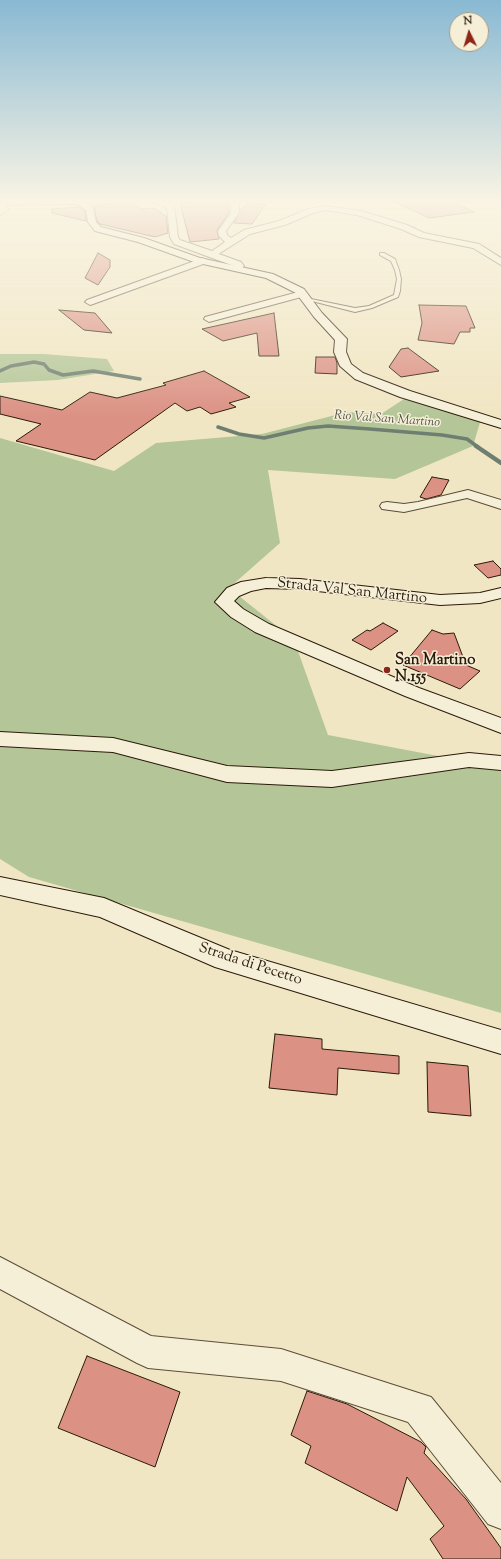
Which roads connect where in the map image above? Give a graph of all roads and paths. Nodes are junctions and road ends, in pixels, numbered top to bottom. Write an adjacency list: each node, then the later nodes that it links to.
1 (171, 273): 5 (street)
2 (256, 273): 4 (street)
3 (398, 273): 4 (lane)
4 (304, 297): 6 (street); 7 (street)
5 (90, 302)
6 (210, 319)
7 (501, 424)
8 (501, 505): 9 (street)
9 (387, 506)
10 (501, 592): 11 (street, Strada Val San Martino)
11 (501, 726)
12 (0, 739): 13 (street)
13 (501, 764)
14 (0, 886): 15 (street, Strada di Pecetto)
15 (501, 1042)
16 (0, 1272): 17 (street)
17 (501, 1511)

